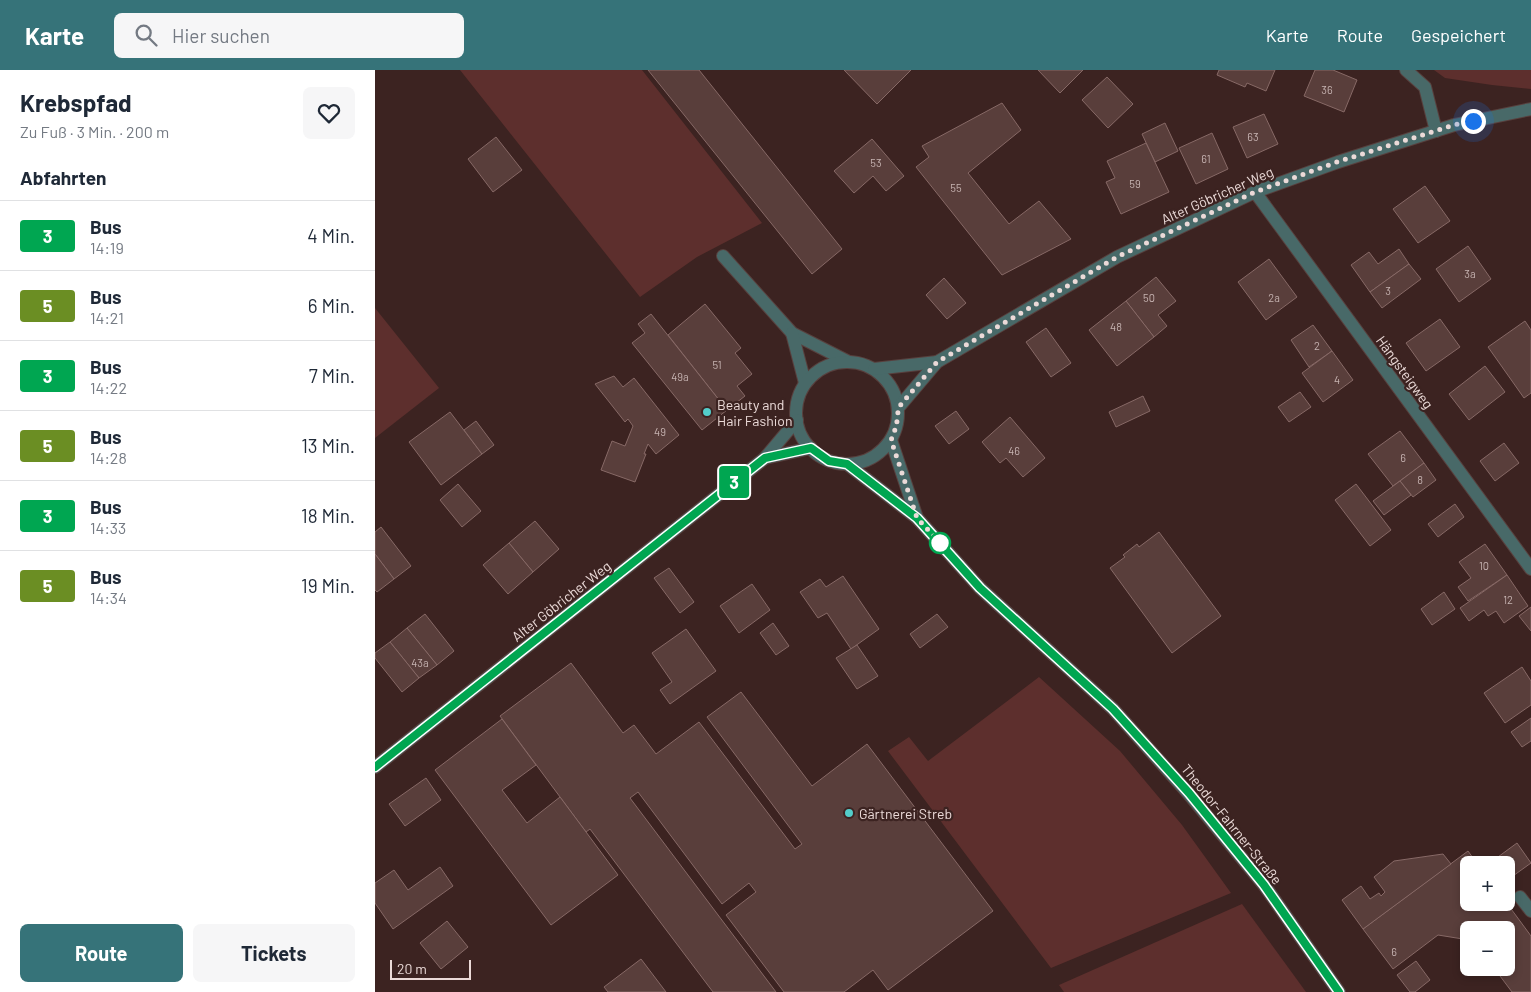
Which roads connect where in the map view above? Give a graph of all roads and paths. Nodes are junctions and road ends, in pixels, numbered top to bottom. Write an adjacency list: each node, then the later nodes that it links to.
1 (1406, 70): 3 (street)
2 (1531, 109): 3 (street, Alter Göbricher Weg)
3 (1436, 131): 4 (street, Alter Göbricher Weg)
4 (1255, 192): 8 (street, Alter Göbricher Weg); 18 (street, Hängsteigweg)
5 (723, 256): 6 (street)
6 (792, 333): 7 (street); 10 (street)
7 (849, 362): 9 (street); 10 (street)
8 (937, 362): 9 (street, Alter Göbricher Weg); 11 (street, Alter Göbricher Weg)
9 (874, 369): 11 (street)
10 (805, 383): 12 (street)
11 (898, 408): 13 (street)
12 (797, 420): 14 (street); 15 (street, Alter Göbricher Weg)
13 (891, 440): 16 (street); 17 (street, Theodor-Fahrner-Straße)
14 (811, 448): 15 (street, Alter Göbricher Weg); 16 (street)
15 (765, 458): 19 (street, Alter Göbricher Weg)
16 (847, 464): 17 (street, Theodor-Fahrner-Straße)
17 (917, 518): 22 (street, Theodor-Fahrner-Straße)
18 (1531, 569)
19 (375, 767)
20 (1520, 896): 21 (street)
21 (1531, 911)
22 (1339, 992)

